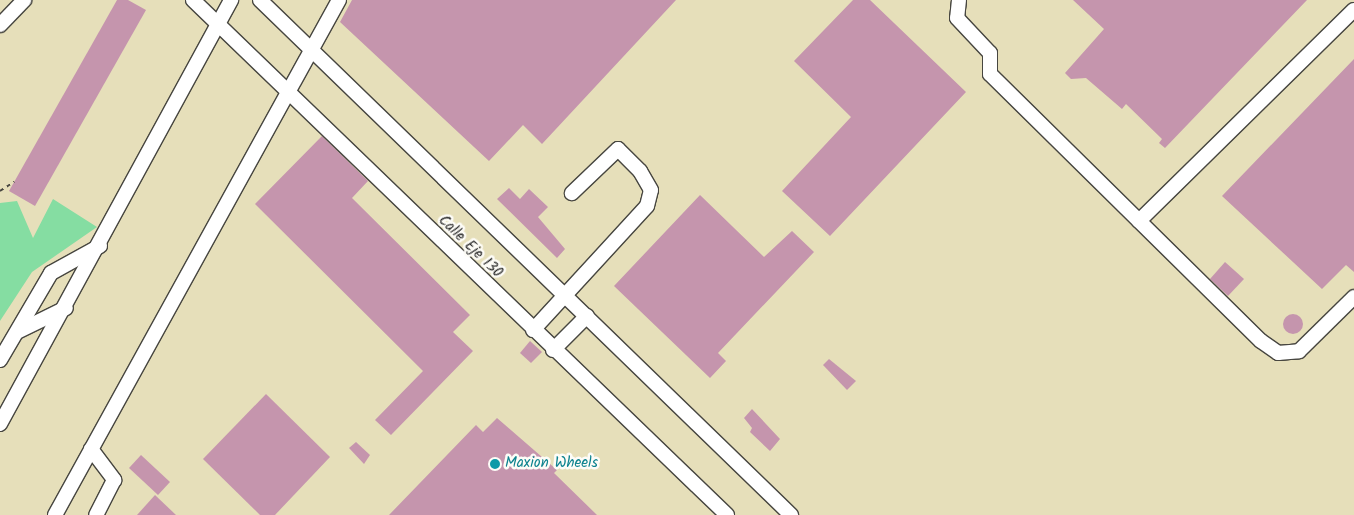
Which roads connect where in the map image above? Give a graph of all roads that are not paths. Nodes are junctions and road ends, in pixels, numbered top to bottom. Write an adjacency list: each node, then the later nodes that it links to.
1 (24, 0): 9 (street)
2 (193, 0): 8 (street, Calle Eje 130)
3 (231, 0): 8 (street)
4 (260, 0): 10 (street, Calle Eje 130)
5 (339, 0): 10 (street)
6 (959, 0): 13 (street)
7 (1354, 10): 13 (street)
8 (219, 25): 11 (street, Calle Eje 130); 14 (street)
9 (0, 26)
10 (311, 52): 11 (street); 15 (street, Calle Eje 130)
11 (288, 94): 19 (street, Calle Eje 130); 24 (street)
12 (572, 193): 15 (street)
13 (1140, 221): 16 (street)
14 (100, 246): 17 (street); 20 (street)
15 (566, 296): 18 (street, Calle Eje 130); 19 (street)
16 (1354, 298)
17 (66, 308): 20 (street); 23 (street)
18 (586, 316): 21 (street); 28 (street, Calle Eje 130)
19 (534, 330): 21 (street, Calle Eje 130)
20 (18, 331): 22 (street)
21 (553, 350): 27 (street, Calle Eje 130)
22 (0, 360)
23 (0, 424)
24 (91, 449): 25 (street); 26 (street)
25 (55, 515)
26 (96, 515)
27 (728, 515)
28 (791, 515)

